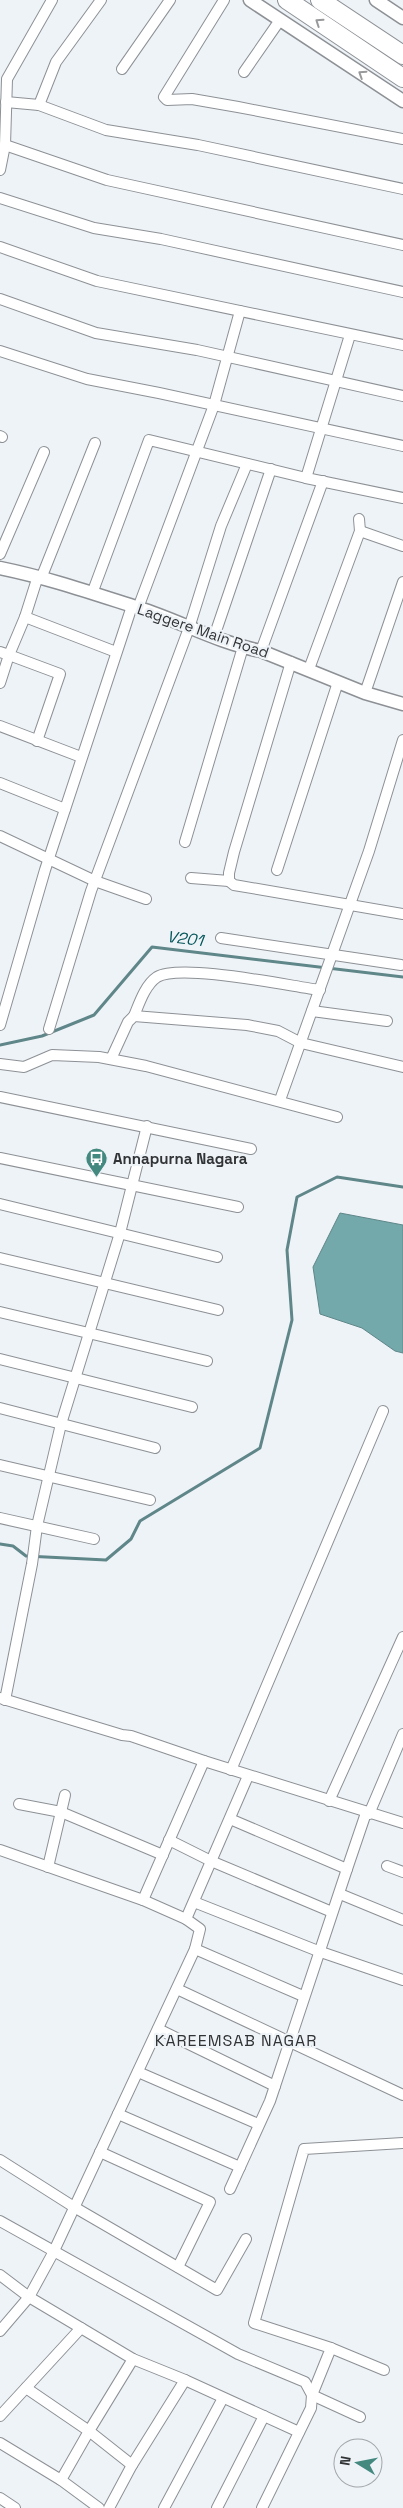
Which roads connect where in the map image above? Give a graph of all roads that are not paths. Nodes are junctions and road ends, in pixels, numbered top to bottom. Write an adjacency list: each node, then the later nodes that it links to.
1 (52, 0): 14 (street)
2 (101, 0): 18 (street)
3 (170, 0): 12 (street)
4 (224, 0): 20 (street)
5 (250, 0): 10 (street)
6 (287, 0): 15 (highway, one-way to 6)
7 (320, 0): 11 (highway)
8 (376, 0): 9 (street)
9 (403, 18)
10 (280, 20): 13 (street); 16 (street, one-way to 10)
11 (403, 55)
12 (122, 69)
13 (244, 72)
14 (4, 77): 17 (street)
15 (403, 78)
16 (403, 100)
17 (6, 102): 18 (street); 19 (street)
18 (39, 105): 22 (street)
19 (3, 138): 21 (street); 24 (street)
20 (403, 139)
21 (0, 170)
22 (403, 189)
23 (0, 198): 26 (street)
24 (403, 245)
25 (0, 248): 28 (street)
26 (403, 292)
27 (0, 299): 32 (street)
28 (240, 311): 29 (street); 32 (street)
29 (350, 335): 30 (street); 33 (street)
30 (403, 345)
31 (0, 350): 35 (street)
32 (228, 357): 33 (street); 35 (street)
33 (334, 381): 34 (street); 36 (street)
34 (403, 396)
35 (214, 405): 36 (street); 40 (street)
36 (322, 429): 38 (street); 43 (street)
37 (95, 443): 51 (street)
38 (403, 446)
39 (44, 452): 49 (street)
40 (197, 452): 41 (street); 53 (street); 54 (street)
41 (247, 464): 42 (street); 56 (street)
42 (271, 470): 43 (street); 57 (street)
43 (306, 478): 44 (street)
44 (323, 481): 45 (street); 59 (street)
45 (403, 498)
46 (359, 519): 47 (street)
47 (360, 531): 48 (street); 63 (street)
48 (403, 546)
49 (0, 554)
50 (0, 568): 51 (street, Laggere Main Road)
51 (40, 576): 53 (street, Laggere Main Road); 55 (street)
52 (403, 582): 66 (street)
53 (93, 591): 54 (street, Laggere Main Road)
54 (135, 607): 56 (street, Laggere Main Road); 60 (street)
55 (25, 617): 60 (street); 61 (street)
56 (189, 628): 57 (street, Laggere Main Road); 79 (street)
57 (214, 637): 58 (street, Laggere Main Road)
58 (243, 647): 59 (street, Laggere Main Road); 75 (street)
59 (261, 651): 62 (street, Laggere Main Road)
60 (116, 652): 71 (street)
61 (4, 653): 65 (street); 69 (street)
62 (291, 662): 63 (street, Laggere Main Road); 80 (street)
63 (309, 669): 64 (street, Laggere Main Road)
64 (338, 682): 66 (street, Laggere Main Road); 77 (street)
65 (0, 683)
66 (364, 693): 67 (street, Laggere Main Road)
67 (403, 704)
68 (0, 726): 69 (street)
69 (37, 740): 71 (street)
70 (403, 740): 82 (street)
71 (81, 756): 73 (street)
72 (0, 783): 73 (street)
73 (65, 809): 76 (street)
74 (0, 837): 76 (street)
75 (185, 842)
76 (50, 858): 79 (street); 91 (street)
77 (277, 870)
78 (191, 878): 80 (street)
79 (95, 881): 81 (street); 92 (street)
80 (229, 881): 82 (street)
81 (146, 899)
82 (349, 905): 83 (street); 85 (street)
83 (403, 914)
84 (222, 938): 85 (street)
85 (332, 955): 86 (street); 87 (street)
86 (401, 965)
87 (320, 990): 88 (street); 89 (street)
88 (312, 1011): 90 (street); 93 (street)
89 (134, 1016): 93 (street); 94 (street)
90 (387, 1021)
91 (0, 1025)
92 (49, 1029)
93 (301, 1043): 96 (street); 98 (street)
94 (111, 1059): 95 (street); 98 (street)
95 (0, 1064)
96 (403, 1066)
97 (0, 1097): 100 (street)
98 (280, 1100): 99 (street)
99 (337, 1117)
100 (147, 1126): 101 (street); 103 (street)
101 (251, 1149)
102 (0, 1158): 103 (street)
103 (132, 1184): 105 (street); 106 (street)
104 (0, 1204): 106 (street)
105 (238, 1207)
106 (120, 1233): 107 (street); 109 (street)
107 (217, 1257)
108 (0, 1258): 109 (street)
109 (105, 1282): 110 (street); 112 (street)
110 (218, 1310)
111 (0, 1312): 112 (street)
112 (88, 1333): 114 (street); 115 (street)
113 (0, 1359): 115 (street)
114 (207, 1361)
115 (75, 1378): 116 (street); 119 (street)
116 (192, 1407)
117 (0, 1408): 119 (street)
118 (383, 1411): 131 (street)
119 (61, 1424): 120 (street); 122 (street)
120 (154, 1448)
121 (0, 1465): 122 (street)
122 (50, 1476): 123 (street); 125 (street)
123 (150, 1500)
124 (0, 1518): 125 (street)
125 (37, 1526): 126 (street); 128 (street)
126 (94, 1539)
127 (403, 1637): 134 (street)
128 (3, 1699): 130 (street)
129 (403, 1734): 137 (street)
130 (204, 1761): 131 (street); 140 (street)
131 (231, 1770): 132 (street)
132 (248, 1776): 134 (street); 138 (street)
133 (65, 1795): 136 (street)
134 (329, 1801): 137 (street)
135 (19, 1804): 136 (street)
136 (61, 1812): 142 (street); 145 (street)
137 (368, 1813): 139 (street); 146 (street)
138 (230, 1819): 143 (street); 146 (street)
139 (403, 1824)
140 (169, 1840): 142 (street); 143 (street)
141 (0, 1850): 145 (street)
142 (163, 1855): 149 (street)
143 (211, 1861): 150 (street); 151 (street)
144 (387, 1866): 147 (street)
145 (48, 1867): 149 (street)
146 (347, 1869): 148 (street)
147 (403, 1872)
148 (340, 1894): 151 (street); 153 (street)
149 (143, 1900): 152 (street)
150 (194, 1902): 152 (street); 155 (street)
151 (332, 1912): 155 (street)
152 (186, 1919): 154 (street)
153 (403, 1920)
154 (195, 1949): 157 (street); 158 (street)
155 (318, 1951): 156 (street); 158 (street)
156 (403, 1980)
157 (177, 1989): 159 (street); 160 (street)
158 (303, 1996): 160 (street)
159 (158, 2029): 161 (street); 162 (street)
160 (289, 2041): 162 (street); 163 (street)
161 (138, 2072): 164 (street); 165 (street)
162 (275, 2086): 165 (street)
163 (403, 2095)
164 (118, 2114): 167 (street); 169 (street)
165 (258, 2124): 169 (street)
166 (403, 2143): 180 (street)
167 (100, 2152): 171 (street); 175 (street)
168 (0, 2160): 171 (street)
169 (240, 2167): 170 (street)
170 (230, 2189)
171 (74, 2207): 174 (street); 175 (street)
172 (0, 2221): 174 (street)
173 (246, 2239): 175 (street)
174 (53, 2252): 177 (street); 185 (street)
175 (178, 2267)
176 (0, 2275): 177 (street)
177 (30, 2297): 178 (street); 179 (street)
178 (81, 2328): 181 (street); 184 (street)
179 (0, 2331)
180 (331, 2348): 182 (street); 185 (street)
181 (133, 2359): 183 (street); 190 (street)
182 (384, 2370)
183 (185, 2380): 186 (street); 193 (street)
184 (26, 2388): 187 (street); 190 (street)
185 (312, 2395): 189 (street); 191 (street)
186 (224, 2398): 188 (street); 199 (street)
187 (0, 2416)
188 (264, 2416): 191 (street); 200 (street)
189 (360, 2417)
190 (89, 2431): 193 (street); 194 (street)
191 (299, 2432): 201 (street)
192 (0, 2443): 194 (street)
193 (132, 2465): 198 (street)
194 (60, 2480): 197 (street)
195 (0, 2498): 196 (street)
196 (15, 2508)
197 (99, 2508)
198 (109, 2508)
199 (164, 2508)
200 (217, 2508)
201 (262, 2508)

